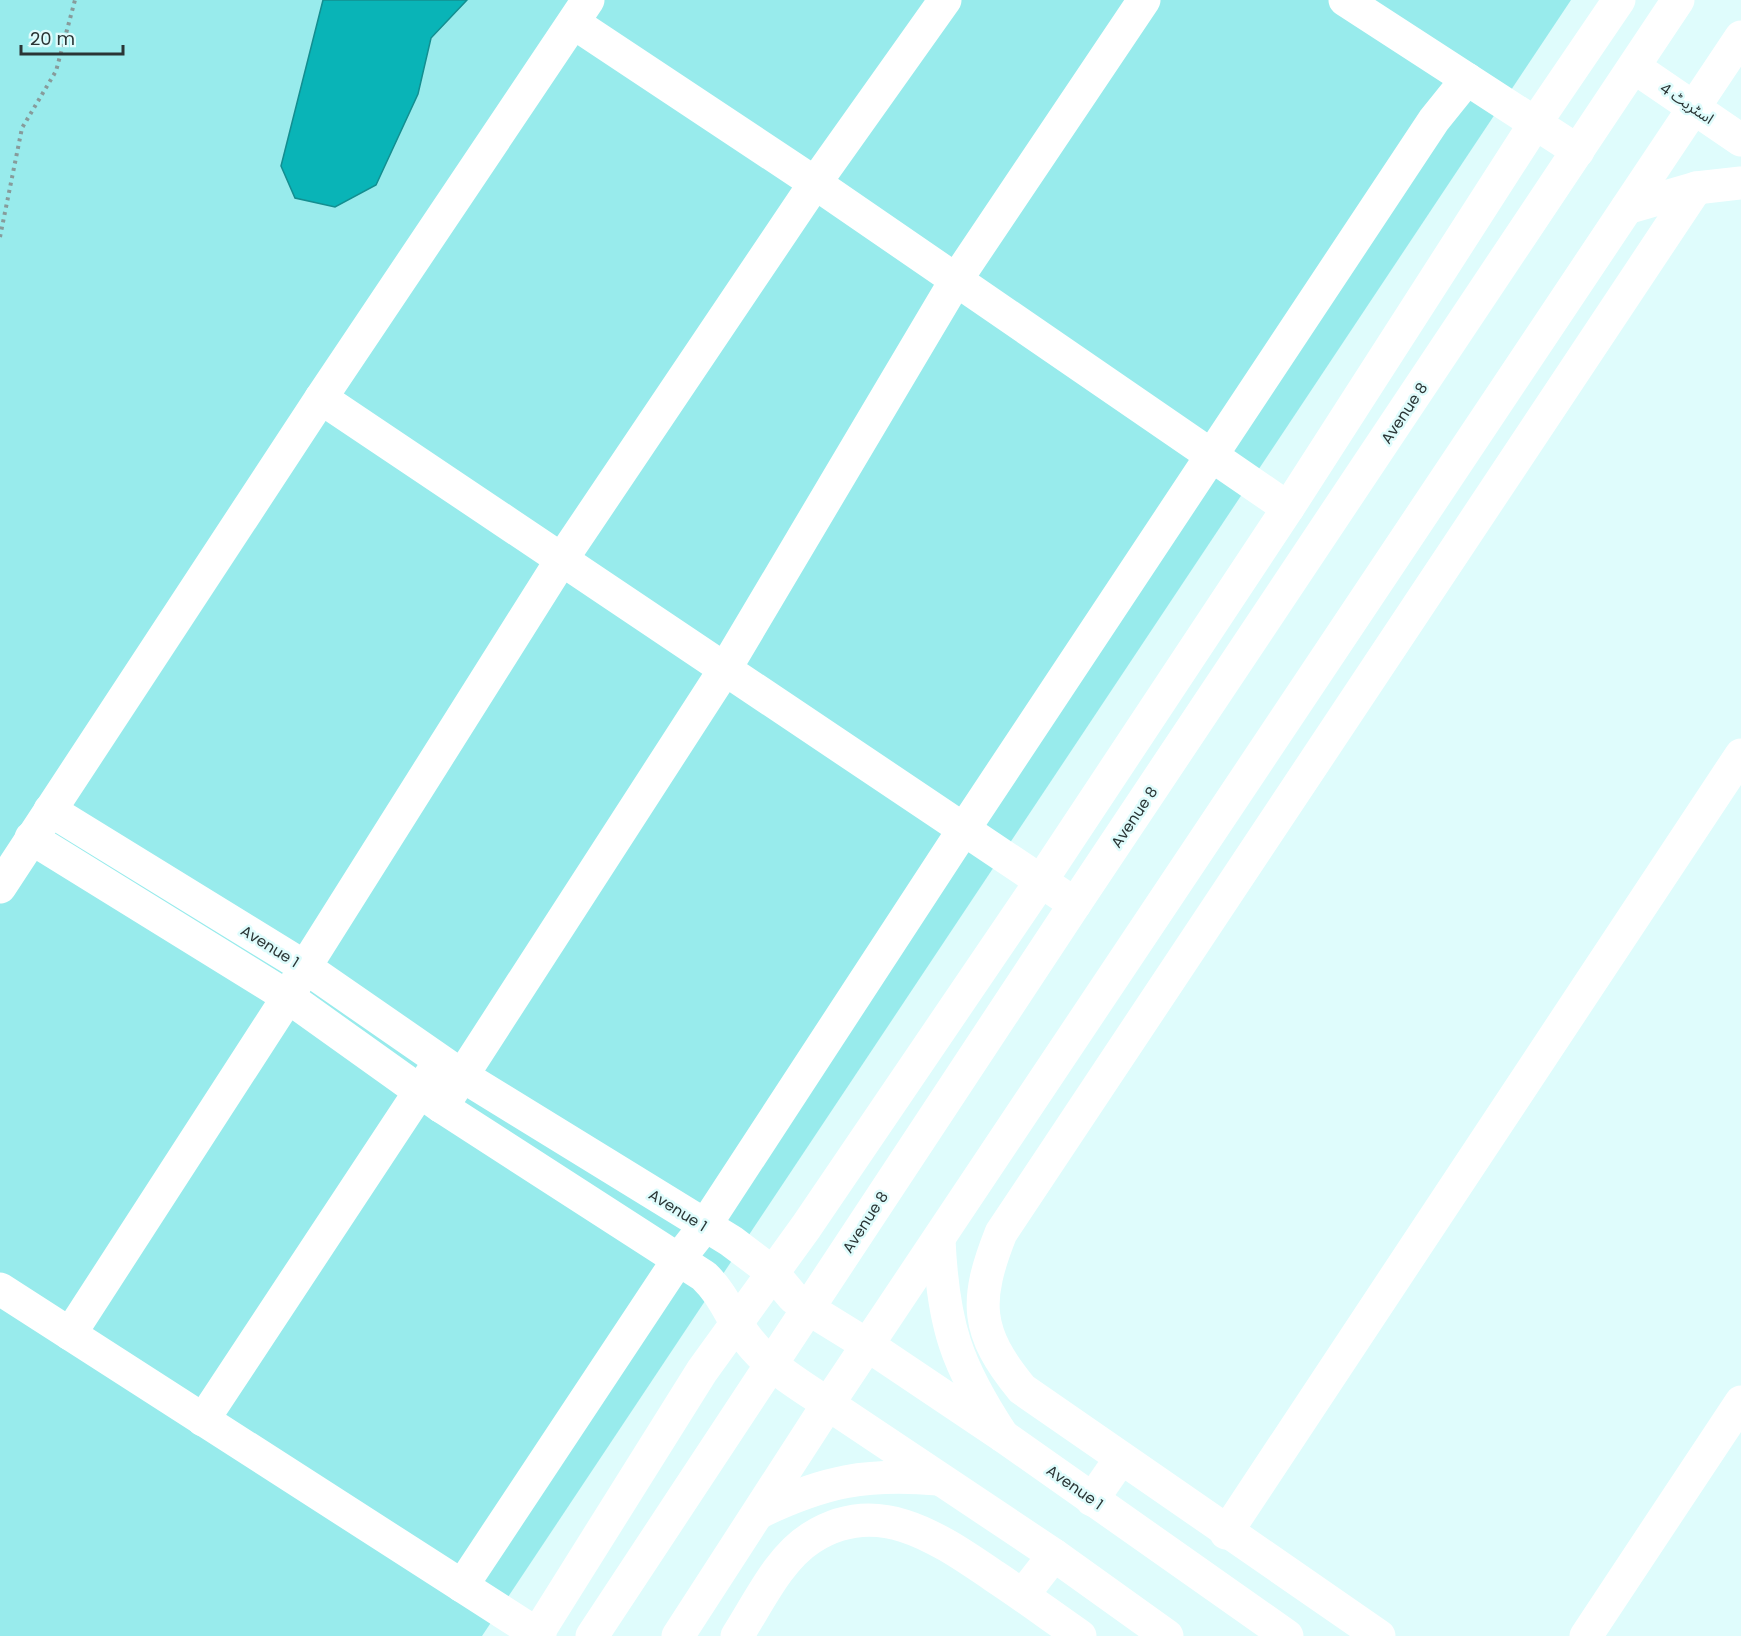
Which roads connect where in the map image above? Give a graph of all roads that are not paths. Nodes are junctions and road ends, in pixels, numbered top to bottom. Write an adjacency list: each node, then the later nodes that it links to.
1 (945, 0): 14 (street)
2 (1144, 0): 18 (street)
3 (1345, 0): 9 (street)
4 (1619, 0): 11 (street)
5 (1678, 0): 8 (street, Avenue 8)
6 (581, 11): 14 (street); 19 (street)
7 (1741, 37): 10 (street)
8 (1634, 67): 10 (street, اسٹریٹ 4); 13 (street, Avenue 8)
9 (1467, 79): 11 (street); 20 (street)
10 (1694, 107): 12 (street, اسٹریٹ 4); 17 (street)
11 (1536, 123): 13 (street); 21 (street)
12 (1741, 140)
13 (1578, 151): 30 (street, Avenue 8)
14 (815, 183): 18 (street); 22 (street)
15 (1741, 183): 16 (street)
16 (1696, 188): 17 (street); 49 (street)
17 (1627, 208): 36 (street)
18 (956, 280): 20 (street); 23 (street)
19 (321, 398): 22 (street); 25 (street)
20 (1212, 456): 21 (street); 26 (street)
21 (1288, 508): 28 (street)
22 (562, 559): 23 (street); 31 (street)
23 (725, 669): 26 (street); 33 (street)
24 (1741, 755): 53 (street)
25 (50, 810): 27 (street); 31 (street, Avenue 1)
26 (964, 829): 28 (street); 35 (street)
27 (31, 838): 29 (street); 32 (street)
28 (1041, 881): 30 (street); 38 (street)
29 (0, 887)
30 (1075, 904): 40 (street, Avenue 8)
31 (304, 967): 32 (street); 33 (street, Avenue 1)
32 (288, 998): 34 (street); 42 (street)
33 (450, 1068): 34 (street); 35 (street, Avenue 1)
34 (432, 1099): 37 (street); 47 (street)
35 (704, 1227): 37 (street); 38 (street, Avenue 1)
36 (939, 1240): 43 (street); 48 (street)
37 (678, 1260): 41 (street); 55 (street)
38 (772, 1272): 40 (street, Avenue 1); 41 (street)
39 (0, 1289): 42 (street)
40 (809, 1309): 43 (street, Avenue 1); 44 (street, Avenue 8)
41 (736, 1321): 44 (street); 57 (street)
42 (70, 1334): 47 (street)
43 (869, 1346): 46 (street); 48 (street, Avenue 1)
44 (770, 1364): 46 (street); 58 (street, Avenue 8)
45 (1741, 1402): 65 (street)
46 (828, 1404): 50 (street); 52 (street)
47 (203, 1419): 55 (street)
48 (1003, 1436): 51 (street, Avenue 1)
49 (1121, 1458): 51 (street); 53 (street)
50 (938, 1479): 52 (street); 54 (street)
51 (1092, 1500): 63 (street, Avenue 1)
52 (760, 1512): 59 (street)
53 (1226, 1533): 64 (street)
54 (1054, 1555): 56 (street); 62 (street)
55 (462, 1586): 57 (street)
56 (1023, 1595): 60 (street); 61 (street)
57 (537, 1635)
58 (592, 1636)
59 (678, 1636)
60 (737, 1636)
61 (1080, 1636)
62 (1167, 1636)
63 (1287, 1636)
64 (1378, 1636)
65 (1586, 1636)

